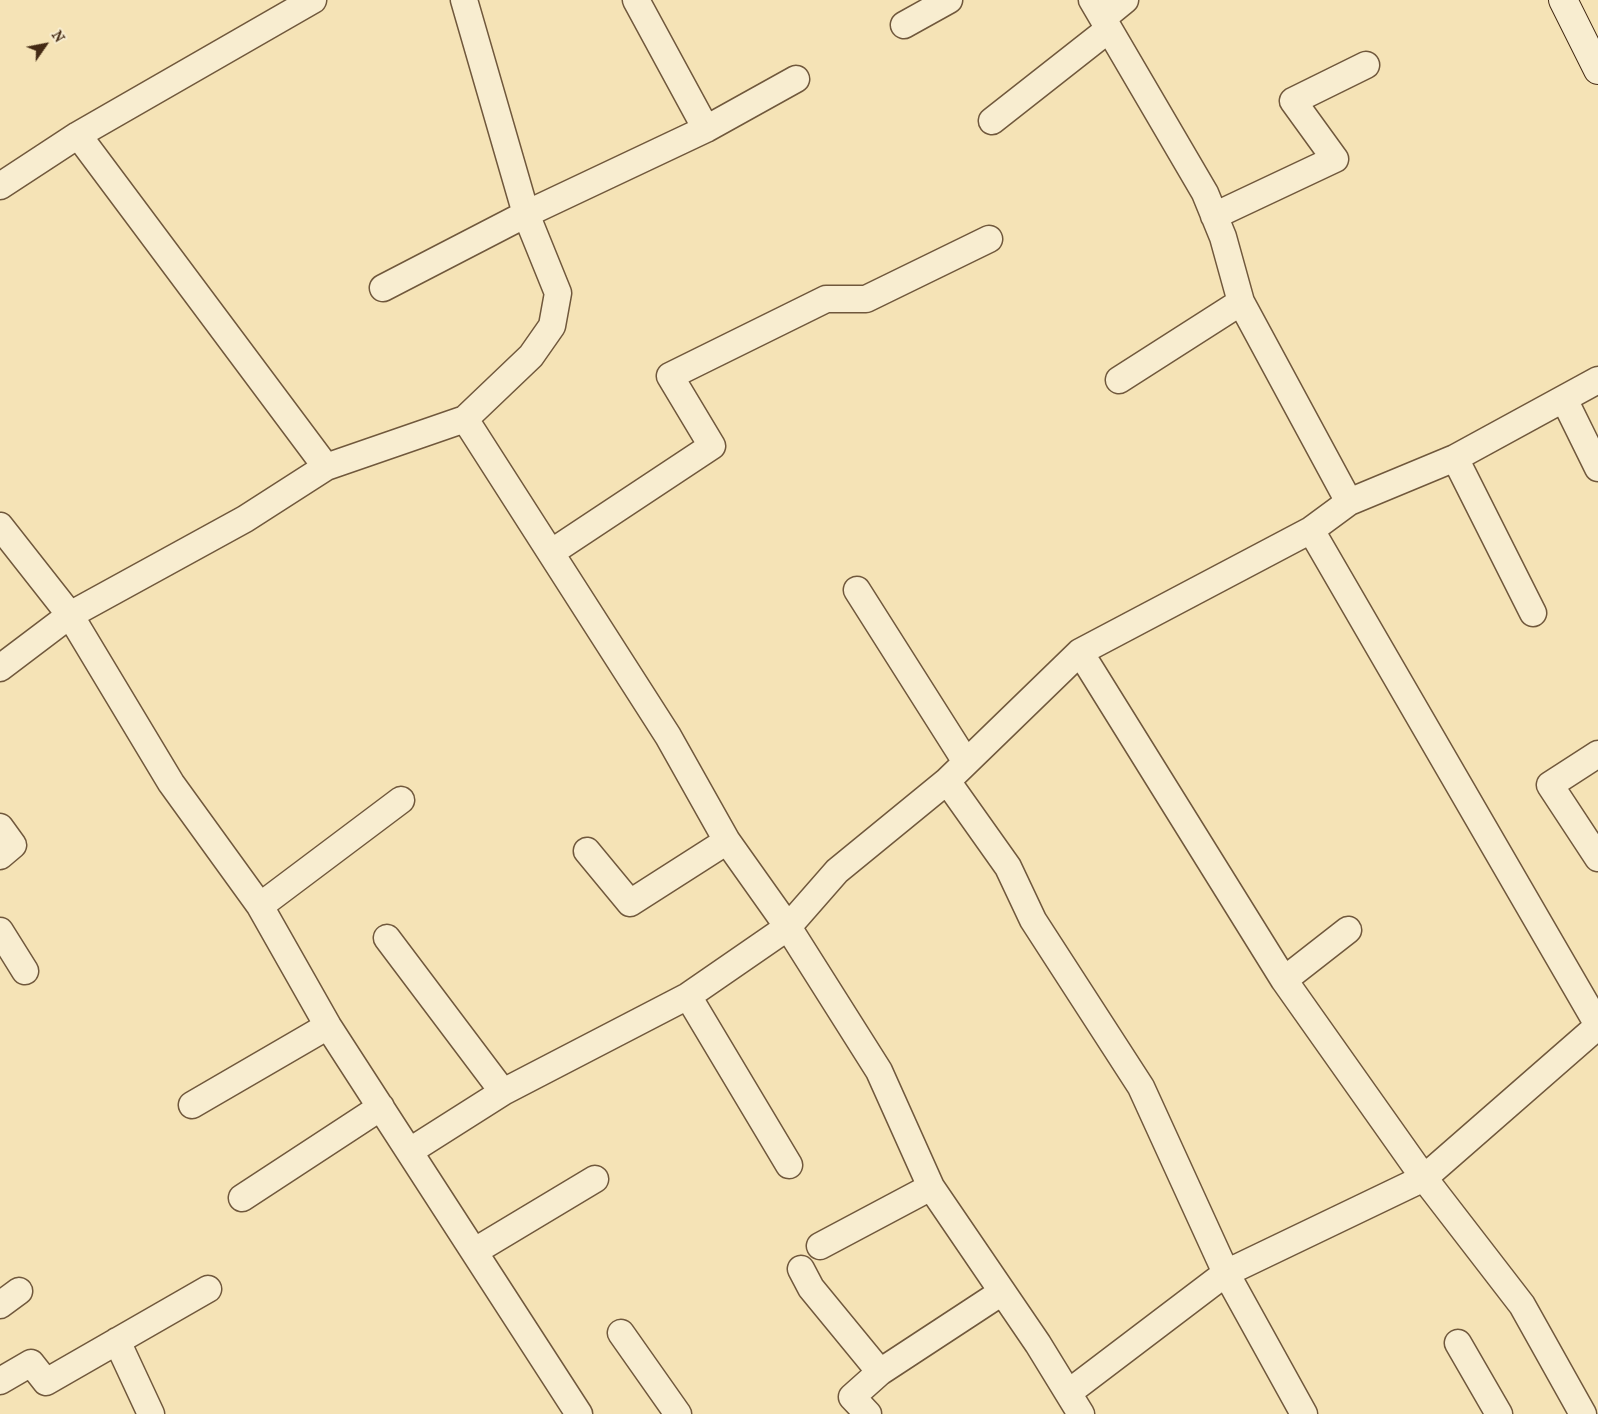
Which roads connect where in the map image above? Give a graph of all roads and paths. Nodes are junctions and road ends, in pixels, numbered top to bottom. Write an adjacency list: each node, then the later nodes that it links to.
1 (313, 0): 14 (street)
2 (464, 0): 16 (street)
3 (636, 0): 13 (street)
4 (948, 0): 8 (street)
5 (1125, 0): 7 (street)
6 (1563, 0): 10 (street)
7 (1101, 16): 12 (street); 17 (street)
8 (904, 25)
9 (1366, 65): 17 (street)
10 (1598, 70)
11 (796, 79): 13 (street)
12 (992, 121)
13 (706, 130): 16 (street)
14 (78, 135): 15 (street); 26 (street)
15 (0, 186)
16 (526, 214): 19 (street); 24 (street)
17 (1214, 216): 20 (street)
18 (990, 239): 31 (street)
19 (383, 288)
20 (1241, 302): 21 (street); 28 (street)
21 (1119, 380)
22 (1598, 380): 23 (street)
23 (1564, 399): 25 (street); 27 (street)
24 (465, 419): 26 (street); 31 (street)
25 (1455, 458): 28 (street); 33 (street)
26 (326, 467): 34 (street)
27 (1598, 468)
28 (1349, 502): 30 (street)
29 (0, 526): 34 (street)
30 (1311, 530): 35 (street); 55 (street)
31 (552, 552): 42 (street)
32 (857, 590): 38 (street)
33 (1533, 613)
34 (70, 614): 36 (street); 46 (street)
35 (1080, 652): 38 (street); 52 (street)
36 (0, 668)
37 (1598, 754): 45 (street)
38 (966, 762): 39 (street)
39 (947, 781): 47 (street); 68 (street)
40 (401, 800): 46 (street)
41 (0, 827): 44 (street)
42 (727, 841): 43 (street); 47 (street)
43 (587, 851)
44 (0, 856)
45 (1598, 858)
46 (260, 906): 54 (street)
47 (788, 927): 53 (street); 63 (street)
48 (1348, 930): 52 (street)
49 (0, 931): 51 (street)
50 (387, 938): 56 (street)
51 (25, 971)
52 (1284, 980): 61 (street)
53 (688, 996): 56 (street); 60 (street)
54 (328, 1026): 57 (street); 58 (street)
55 (1598, 1026): 61 (street)
56 (503, 1092): 59 (street)
57 (192, 1105)
58 (381, 1107): 59 (street); 64 (street)
59 (410, 1151): 66 (street)
60 (789, 1165)
61 (1424, 1178): 68 (street); 83 (street)
62 (594, 1179): 66 (street)
63 (931, 1186): 65 (street); 70 (street)
64 (242, 1198)
65 (820, 1246)
66 (475, 1252): 78 (street)
67 (801, 1269): 74 (street)
68 (1226, 1273): 76 (street); 81 (street)
69 (208, 1289): 72 (street)
70 (1002, 1292): 74 (street); 76 (street)
71 (620, 1333): 79 (street)
72 (117, 1341): 75 (street); 77 (street)
73 (1458, 1343): 82 (street)
74 (880, 1372): 80 (street)
75 (0, 1381)
76 (1070, 1406)
77 (151, 1414)
78 (579, 1414)
79 (678, 1414)
80 (868, 1414)
81 (1304, 1414)
82 (1498, 1414)
83 (1583, 1414)

